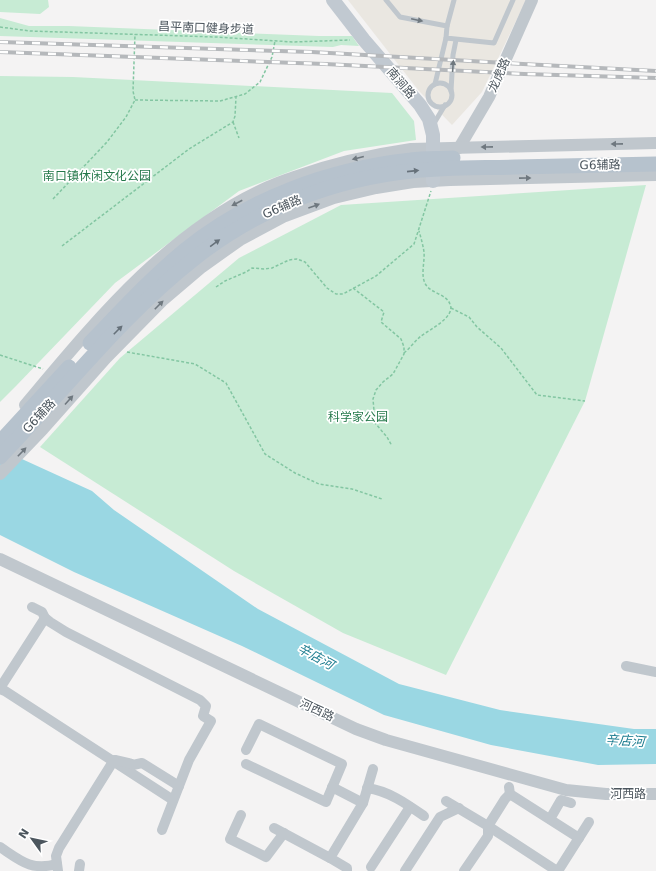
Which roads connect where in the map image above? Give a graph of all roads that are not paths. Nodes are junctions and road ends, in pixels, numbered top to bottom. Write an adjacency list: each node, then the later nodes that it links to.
1 (333, 0): 11 (main road, 南涧路)
2 (386, 0): 6 (lane, one-way to 6)
3 (454, 0): 6 (lane)
4 (513, 0): 8 (lane)
5 (532, 0): 15 (street, 龙虎路)
6 (448, 26): 7 (lane)
7 (446, 38): 8 (lane); 9 (lane)
8 (456, 40): 10 (lane, one-way to 8)
9 (435, 84): 10 (lane); 11 (lane)
10 (451, 92): 12 (lane)
11 (424, 101): 12 (lane); 13 (main road, 南涧路)
12 (446, 105): 13 (lane)
13 (431, 127): 17 (main road, 南涧路)
14 (656, 143): 15 (street, G6辅路, one-way to 15)
15 (459, 148): 17 (street, G6辅路)
16 (656, 154): 17 (main road, G6辅路)
17 (433, 164): 18 (main road, G6辅路); 19 (street, G6辅路, one-way to 19); 20 (street, G6辅路, one-way to 17); 20 (main road, G6辅路); 20 (street, G6辅路, one-way to 20)
18 (656, 164)
19 (656, 175)
20 (32, 418): 21 (street); 22 (main road, G6辅路); 23 (main road, G6辅路); 24 (street, one-way to 20)
21 (0, 431)
22 (0, 442)
23 (0, 457)
24 (0, 474)
25 (0, 559): 38 (street, 河西路)
26 (32, 607): 27 (street)
27 (45, 618): 30 (street); 35 (street)
28 (626, 666): 29 (street)
29 (656, 672)
30 (0, 688): 32 (street)
31 (246, 750): 36 (street)
32 (114, 760): 35 (street); 39 (street); 57 (street)
33 (246, 764): 36 (street)
34 (373, 769): 37 (street)
35 (178, 786): 39 (street)
36 (332, 787): 41 (street)
37 (367, 788): 41 (street); 43 (street)
38 (656, 794)
39 (173, 800): 51 (street)
40 (446, 801): 44 (street)
41 (363, 803): 55 (street)
42 (571, 803): 47 (street)
43 (410, 806): 46 (street); 56 (street)
44 (459, 808): 49 (street); 59 (street)
45 (241, 815): 52 (street)
46 (424, 816)
47 (550, 819): 49 (street); 53 (street)
48 (589, 822): 53 (street)
49 (488, 826): 60 (street); 61 (street)
50 (274, 828): 52 (street)
51 (162, 830)
52 (284, 833): 55 (street)
53 (579, 838): 61 (street)
54 (0, 847): 57 (street)
55 (330, 858): 58 (street)
56 (371, 867)
57 (58, 868)
58 (348, 871)
59 (405, 871)
60 (464, 871)
61 (557, 871)

